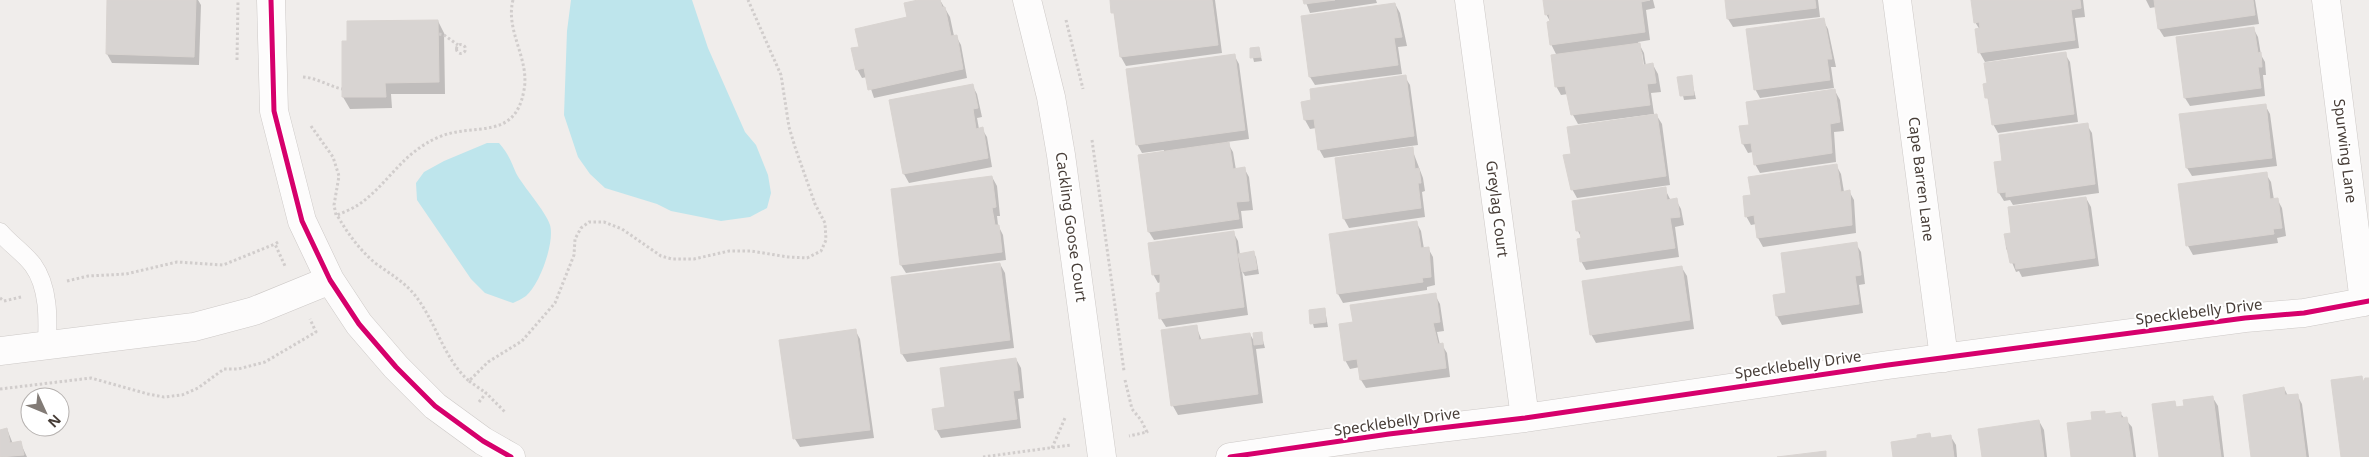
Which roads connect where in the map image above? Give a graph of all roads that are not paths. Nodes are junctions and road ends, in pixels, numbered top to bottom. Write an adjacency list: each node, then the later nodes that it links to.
1 (271, 0): 7 (street)
2 (1027, 0): 13 (street, Cackling Goose Court)
3 (1469, 0): 12 (street, Greylag Court)
4 (1897, 0): 11 (street, Cape Barren Lane)
5 (2326, 0): 8 (street, Spurwing Lane)
6 (0, 232): 9 (lane)
7 (330, 280): 9 (street); 14 (street)
8 (2366, 301): 11 (street, Specklebelly Drive)
9 (47, 344): 10 (street)
10 (0, 351)
11 (1944, 358): 12 (street, Specklebelly Drive)
12 (1525, 418): 15 (street, Specklebelly Drive)
13 (1101, 449)
14 (511, 457)
15 (1230, 457)

